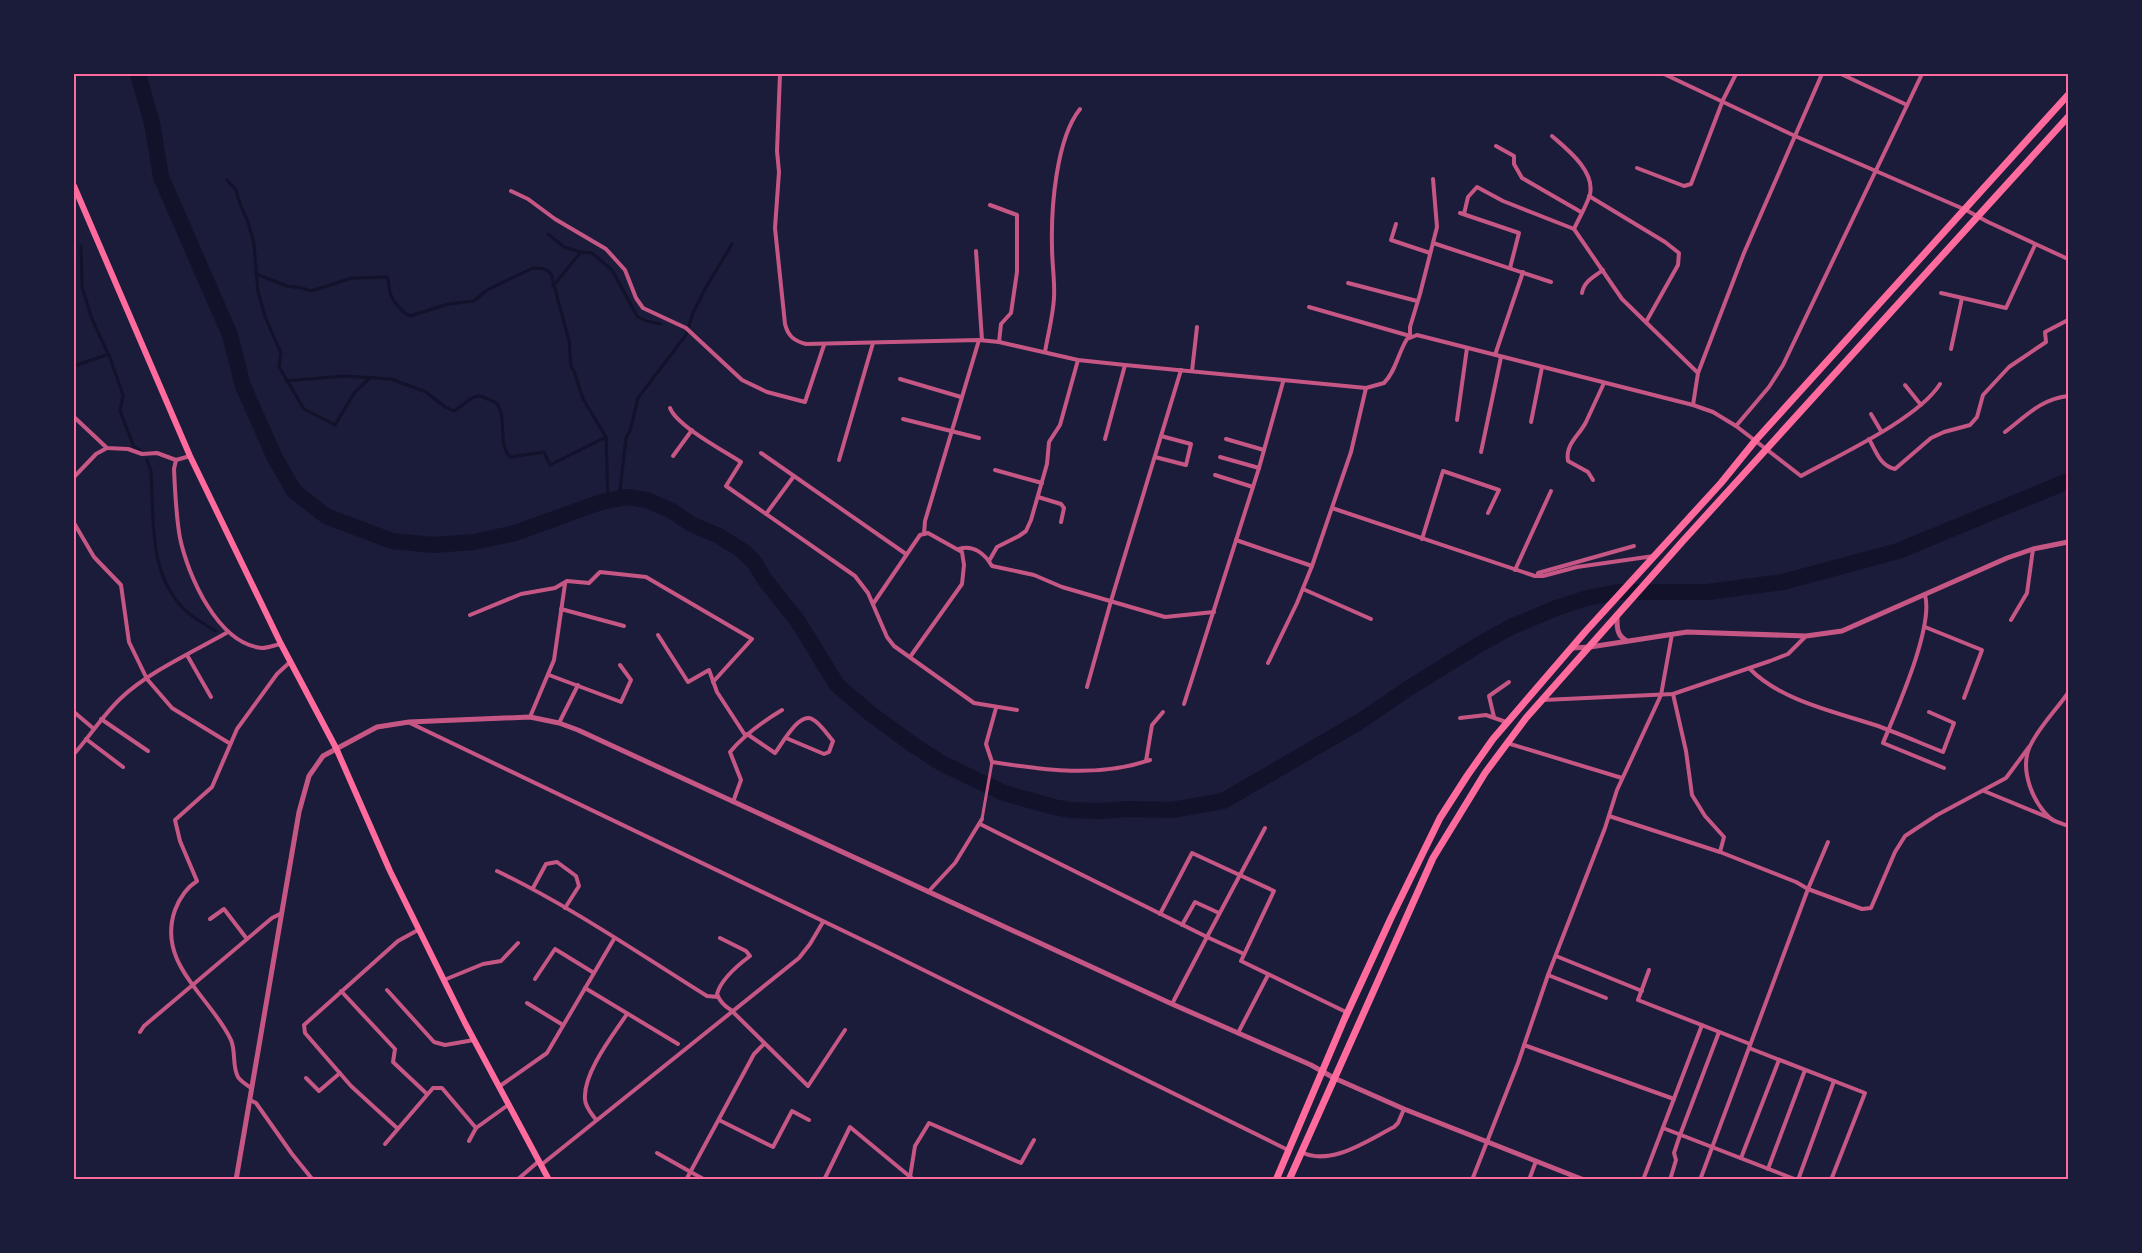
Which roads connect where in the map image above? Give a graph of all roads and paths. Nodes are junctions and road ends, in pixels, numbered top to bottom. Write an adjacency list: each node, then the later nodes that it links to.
1 (780, 74): 49 (street)
2 (1664, 74): 8 (street)
3 (1736, 74): 8 (street)
4 (1822, 74): 13 (street)
5 (1841, 74): 9 (street)
6 (1922, 74): 9 (street)
7 (2068, 95): 22 (main road)
8 (1723, 100): 13 (street); 15 (street)
9 (1907, 105): 16 (street)
10 (1080, 109): 52 (street)
11 (2068, 117): 24 (main road)
12 (1552, 136): 20 (street)
13 (1795, 136): 16 (street); 60 (street)
14 (1496, 146): 23 (street)
15 (1637, 168)
16 (1876, 172): 22 (street); 77 (street)
17 (1433, 179): 27 (street)
18 (74, 186): 93 (main road)
19 (511, 191): 49 (street)
20 (1589, 196): 23 (street); 43 (street)
21 (990, 205): 47 (street)
22 (1966, 210): 24 (street); 87 (main road)
23 (1581, 212): 26 (street)
24 (1979, 217): 28 (street); 90 (main road)
25 (1396, 224): 30 (street)
26 (1574, 229): 32 (street); 33 (street)
27 (1433, 243): 30 (street); 32 (street)
28 (2035, 245): 31 (street); 39 (street)
29 (976, 251): 46 (street)
30 (1430, 253): 40 (street)
31 (2068, 259)
32 (1510, 268): 34 (street)
33 (1603, 270): 37 (street); 43 (street)
34 (1523, 272): 35 (street); 53 (street)
35 (1551, 282)
36 (1348, 283): 40 (street)
37 (1582, 293)
38 (1941, 293): 39 (street)
39 (1962, 298): 51 (street)
40 (1417, 301): 45 (street)
41 (1309, 307): 45 (street)
42 (2068, 320): 86 (street)
43 (1646, 322): 60 (street)
44 (1197, 327): 59 (street)
45 (1410, 336): 50 (street); 66 (street)
46 (980, 340): 47 (street); 48 (street); 68 (street)
47 (999, 342): 52 (street)
48 (873, 343): 49 (street); 98 (street)
49 (824, 345)
50 (1467, 348): 53 (street); 75 (street)
51 (1951, 350)
52 (1045, 352): 55 (street)
53 (1495, 355): 54 (street)
54 (1501, 357): 57 (street); 91 (street)
55 (1078, 360): 56 (street); 105 (street)
56 (1125, 365): 58 (street); 84 (street)
57 (1542, 367): 63 (street); 76 (street)
58 (1181, 369): 59 (street); 82 (street)
59 (1191, 371): 62 (street)
60 (1698, 373): 69 (street)
61 (900, 379): 68 (street)
62 (1283, 382): 66 (street); 89 (street)
63 (1604, 383): 69 (street); 104 (street)
64 (1940, 384): 70 (street)
65 (1905, 385): 70 (street)
66 (1366, 388): 109 (street)
67 (2068, 396): 81 (street)
68 (961, 397): 79 (street)
69 (1693, 405): 77 (street)
70 (1921, 405): 80 (street)
71 (670, 408): 78 (street)
72 (1871, 414): 80 (street)
73 (74, 417): 88 (street)
74 (903, 419): 79 (street)
75 (1457, 420)
76 (1531, 422)
77 (1736, 426): 87 (street)
78 (692, 430): 94 (street); 111 (street)
79 (951, 431): 83 (street); 114 (street)
80 (1881, 431): 86 (street)
81 (2005, 432)
82 (1161, 436): 96 (street); 96 (street)
83 (979, 438)
84 (1105, 439)
85 (1226, 439): 89 (street)
86 (1869, 439): 90 (street)
87 (1755, 441): 90 (street); 122 (main road)
88 (107, 448): 97 (street); 103 (street)
89 (1264, 450): 99 (street)
90 (1767, 450): 135 (main road)
91 (1480, 452)
92 (761, 453): 102 (street)
93 (190, 456): 97 (street); 145 (main road)
94 (673, 456)
95 (1220, 456): 99 (street)
96 (1155, 457): 130 (street)
97 (176, 460): 140 (street)
98 (839, 460)
99 (1259, 468): 106 (street)
100 (995, 470): 105 (street)
101 (1215, 475): 106 (street)
102 (794, 476): 111 (street); 121 (street)
103 (74, 477)
104 (1593, 480)
105 (1042, 483): 108 (street)
106 (1253, 487): 116 (street)
107 (1551, 491): 125 (street)
108 (1038, 497): 112 (street); 123 (street)
109 (1332, 508): 115 (street); 124 (street)
110 (1488, 513): 115 (street)
111 (766, 514): 131 (street)
112 (1061, 522)
113 (74, 523): 155 (street)
114 (924, 534): 119 (street); 121 (street)
115 (1422, 539): 125 (street)
116 (1236, 540): 124 (street); 133 (street)
117 (2068, 542): 120 (street)
118 (1634, 546): 126 (street)
119 (959, 549): 123 (street); 149 (street)
120 (2034, 549): 129 (street); 137 (street)
121 (906, 554): 131 (street)
122 (1652, 558): 126 (street); 147 (main road)
123 (989, 561): 130 (street)
124 (1312, 566): 128 (street)
125 (1515, 570): 126 (street)
126 (1538, 576)
127 (565, 584): 132 (street); 134 (street); 156 (street)
128 (1303, 589): 136 (street); 151 (street)
129 (1926, 595): 139 (street); 143 (street)
130 (1111, 601): 133 (street); 159 (street)
131 (872, 604): 149 (street)
132 (561, 609): 138 (street); 154 (street)
133 (1214, 612): 166 (street)
134 (470, 615)
135 (1617, 618): 144 (street); 146 (main road)
136 (1371, 619)
137 (2012, 620)
138 (624, 626)
139 (1925, 627): 164 (street); 181 (street)
140 (228, 632): 145 (street); 148 (street)
141 (1672, 634): 143 (street); 144 (street); 161 (street)
142 (658, 635): 156 (street)
143 (1806, 636): 153 (street)
144 (1628, 642): 146 (street)
145 (281, 644): 150 (main road)
146 (1590, 647): 147 (street); 165 (main road)
147 (1572, 648): 179 (main road)
148 (187, 655): 155 (street); 163 (street)
149 (910, 657): 167 (street)
150 (291, 662): 185 (street); 188 (main road)
151 (1268, 663)
152 (620, 665): 158 (street)
153 (1750, 669): 162 (street); 181 (street)
154 (549, 675): 158 (street); 173 (street)
155 (147, 679): 176 (street); 185 (street)
156 (713, 682): 182 (street)
157 (1509, 682): 174 (street)
158 (578, 685): 178 (street)
159 (1087, 687)
160 (2068, 693): 187 (street)
161 (1661, 694): 162 (street); 165 (street); 194 (street)
162 (1673, 694): 203 (street)
163 (212, 697)
164 (1964, 698)
165 (1543, 700): 186 (main road)
166 (1184, 704)
167 (996, 708): 169 (street); 191 (street)
168 (782, 710): 182 (street)
169 (1017, 710)
170 (74, 712): 180 (street)
171 (1163, 712): 191 (street)
172 (1929, 712): 181 (street)
173 (530, 717): 177 (street); 178 (street)
174 (1494, 717): 175 (street); 179 (street)
175 (1460, 718)
176 (101, 719): 180 (street); 189 (street)
177 (409, 722): 188 (street); 214 (street)
178 (559, 723): 196 (street)
179 (1507, 723): 240 (main road)
180 (94, 729): 184 (street)
181 (1889, 730): 193 (street)
182 (746, 734): 183 (street); 196 (street)
183 (786, 738): 183 (street)
184 (86, 739): 190 (street); 192 (street)
185 (229, 743): 230 (street)
186 (1506, 743): 194 (street); 258 (main road)
187 (2029, 747): 195 (street); 198 (street)
188 (336, 748): 210 (street); 216 (main road)
189 (148, 752)
190 (74, 754)
191 (992, 762): 199 (street)
192 (123, 767)
193 (1944, 768)
194 (1622, 778): 197 (street)
195 (1983, 791): 198 (street); 207 (street)
196 (733, 802): 208 (street)
197 (1609, 816): 203 (street); 223 (street)
198 (2052, 820): 200 (street)
199 (981, 822): 208 (street); 212 (street)
200 (2068, 826)
201 (1264, 828): 205 (street)
202 (1828, 842): 207 (street)
203 (1720, 852): 207 (street)
204 (497, 871): 206 (street)
205 (1239, 875): 211 (street); 212 (street); 222 (street)
206 (533, 888): 209 (street); 209 (street)
207 (1808, 889): 252 (street)
208 (928, 892): 238 (street)
209 (565, 908): 220 (street)
210 (282, 913): 219 (street); 261 (street)
211 (1219, 913): 215 (street); 217 (street)
212 (1160, 914): 215 (street)
213 (210, 919): 219 (street)
214 (823, 922): 239 (street); 279 (street)
215 (1182, 925): 217 (street)
216 (419, 929): 229 (main road); 233 (street)
217 (1207, 937): 222 (street); 238 (street)
218 (720, 938): 235 (street)
219 (247, 939): 230 (street)
220 (614, 939): 225 (street); 235 (street)
221 (518, 943): 229 (street)
222 (1244, 954): 226 (street)
223 (1556, 956): 227 (street); 234 (street)
224 (1649, 970): 234 (street)
225 (594, 974): 228 (street); 231 (street)
226 (1268, 975): 240 (street); 247 (street)
227 (1548, 975): 236 (street); 251 (street)
228 (535, 979)
229 (444, 980): 248 (main road)
230 (192, 985): 245 (street); 261 (street)
231 (585, 988): 241 (street); 242 (street)
232 (387, 990): 248 (street)
233 (341, 991): 256 (street); 262 (street)
234 (1642, 991): 243 (street)
235 (718, 997): 239 (street)
236 (1606, 998)
237 (527, 1003): 242 (street)
238 (1172, 1004): 247 (street)
239 (731, 1010): 250 (street); 267 (street)
240 (1348, 1013): 255 (main road)
241 (627, 1014): 249 (street); 267 (street)
242 (563, 1025): 260 (street)
243 (1702, 1025): 246 (street); 264 (street)
244 (845, 1030): 250 (street)
245 (140, 1032)
246 (1719, 1032): 252 (street); 273 (street)
247 (1238, 1033): 255 (street)
248 (474, 1040): 260 (main road)
249 (678, 1044)
250 (764, 1044): 268 (street)
251 (1524, 1045): 264 (street); 276 (street)
252 (1750, 1046): 253 (street); 278 (street)
253 (1779, 1060): 254 (street); 282 (street)
254 (1805, 1070): 259 (street); 285 (street)
255 (1322, 1071): 258 (street); 279 (main road)
256 (340, 1073): 257 (street); 270 (street)
257 (306, 1078)
258 (1334, 1078): 266 (street); 280 (main road)
259 (1834, 1081): 303 (street); 304 (street)
260 (499, 1087): 265 (main road)
261 (252, 1089): 263 (street)
262 (427, 1094): 270 (street); 271 (street)
263 (250, 1100): 288 (street); 289 (street)
264 (1674, 1100): 272 (street)
265 (508, 1105): 271 (street); 284 (main road)
266 (1404, 1109): 276 (street); 280 (street)
267 (596, 1120): 284 (street)
268 (719, 1120): 269 (street); 286 (street)
269 (809, 1120)
270 (397, 1128): 277 (street)
271 (476, 1128): 275 (street)
272 (1663, 1128): 273 (street); 300 (street)
273 (1680, 1135): 278 (street); 301 (street)
274 (1034, 1140): 287 (street)
275 (469, 1141)
276 (1488, 1142): 283 (street); 297 (street)
277 (385, 1144)
278 (1711, 1147): 282 (street); 302 (street)
279 (1289, 1150): 295 (main road)
280 (1301, 1152): 296 (main road)
281 (657, 1153): 286 (street)
282 (1741, 1158): 285 (street)
283 (1536, 1161): 298 (street); 299 (street)
284 (540, 1163): 290 (street); 291 (main road)
285 (1768, 1169): 303 (street)
286 (690, 1172): 292 (street); 293 (street)
287 (912, 1178): 294 (street)
288 (236, 1179)
289 (313, 1179)
290 (518, 1179)
291 (549, 1179)
292 (686, 1179)
293 (705, 1179)
294 (824, 1179)
295 (1276, 1179)
296 (1289, 1179)
297 (1472, 1179)
298 (1529, 1179)
299 (1584, 1179)
300 (1643, 1179)
301 (1670, 1179)
302 (1700, 1179)
303 (1797, 1179)
304 (1831, 1179)

